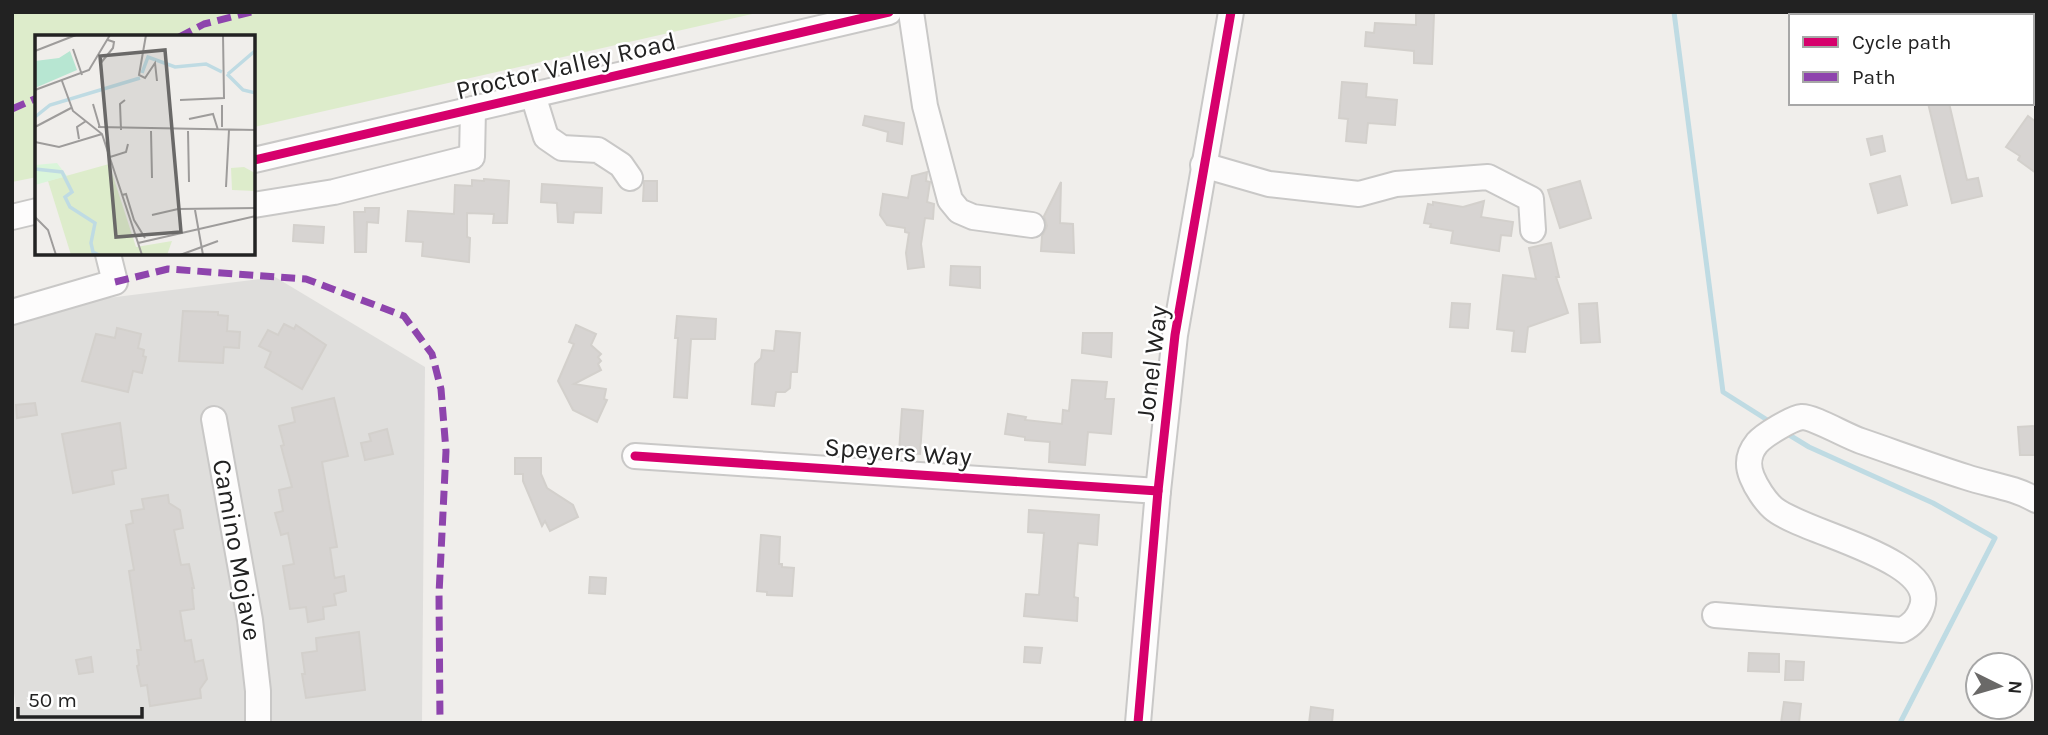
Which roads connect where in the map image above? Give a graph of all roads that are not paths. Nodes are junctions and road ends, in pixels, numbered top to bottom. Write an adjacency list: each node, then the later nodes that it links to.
1 (888, 12): 4 (street, Proctor Valley Road)
2 (911, 12): 12 (street)
3 (1231, 12): 7 (street, Jonel Way)
4 (533, 95): 5 (street, Proctor Valley Road); 8 (street)
5 (473, 109): 6 (street, Proctor Valley Road); 9 (street)
6 (256, 160)
7 (1203, 165): 13 (street); 18 (street, Jonel Way)
8 (630, 178)
9 (256, 205)
10 (35, 211): 11 (street)
11 (12, 217)
12 (1032, 225)
13 (1533, 230)
14 (108, 256): 15 (street)
15 (12, 312)
16 (215, 419): 21 (street, Camino Mojave)
17 (635, 456): 18 (street, Speyers Way)
18 (1158, 491): 22 (street, Jonel Way)
19 (2036, 500): 20 (street)
20 (1715, 615)
21 (258, 723)
22 (1138, 723)

